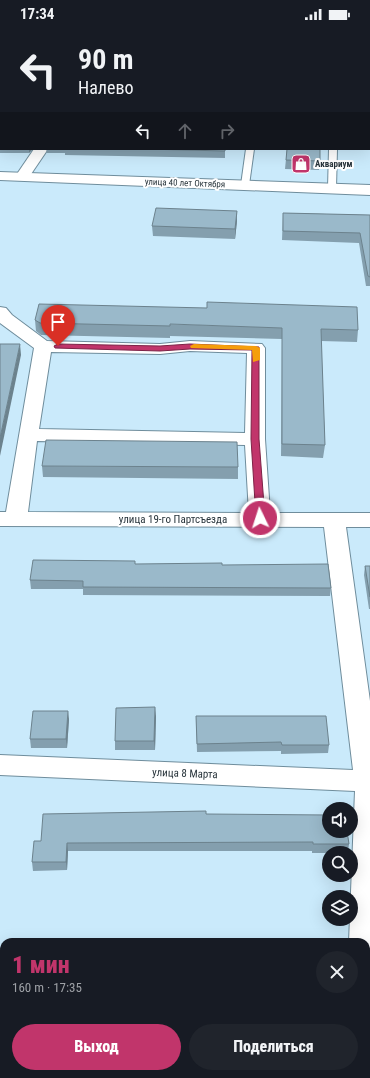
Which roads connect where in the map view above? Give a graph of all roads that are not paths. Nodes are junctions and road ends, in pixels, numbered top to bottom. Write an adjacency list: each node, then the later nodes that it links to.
1 (40, 150): 5 (street)
2 (250, 150): 6 (lane)
3 (333, 150): 7 (lane)
4 (0, 176): 5 (street, улица 40 лет Октября)
5 (22, 177): 6 (street, улица 40 лет Октября)
6 (244, 185): 7 (street, улица 40 лет Октября)
7 (332, 188): 8 (street, улица 40 лет Октября)
8 (370, 190)
9 (0, 312): 10 (street)
10 (43, 346): 11 (street); 12 (street)
11 (28, 435): 12 (street); 13 (street)
12 (255, 439): 14 (street)
13 (8, 518): 14 (street, улица 19-го Партсъезда)
14 (260, 518): 15 (street, улица 19-го Партсъезда)
15 (334, 520): 16 (street, улица 19-го Партсъезда); 18 (street)
16 (370, 520)
17 (0, 765): 18 (street, улица 8 Марта)
18 (369, 781): 19 (street)
19 (364, 938)

